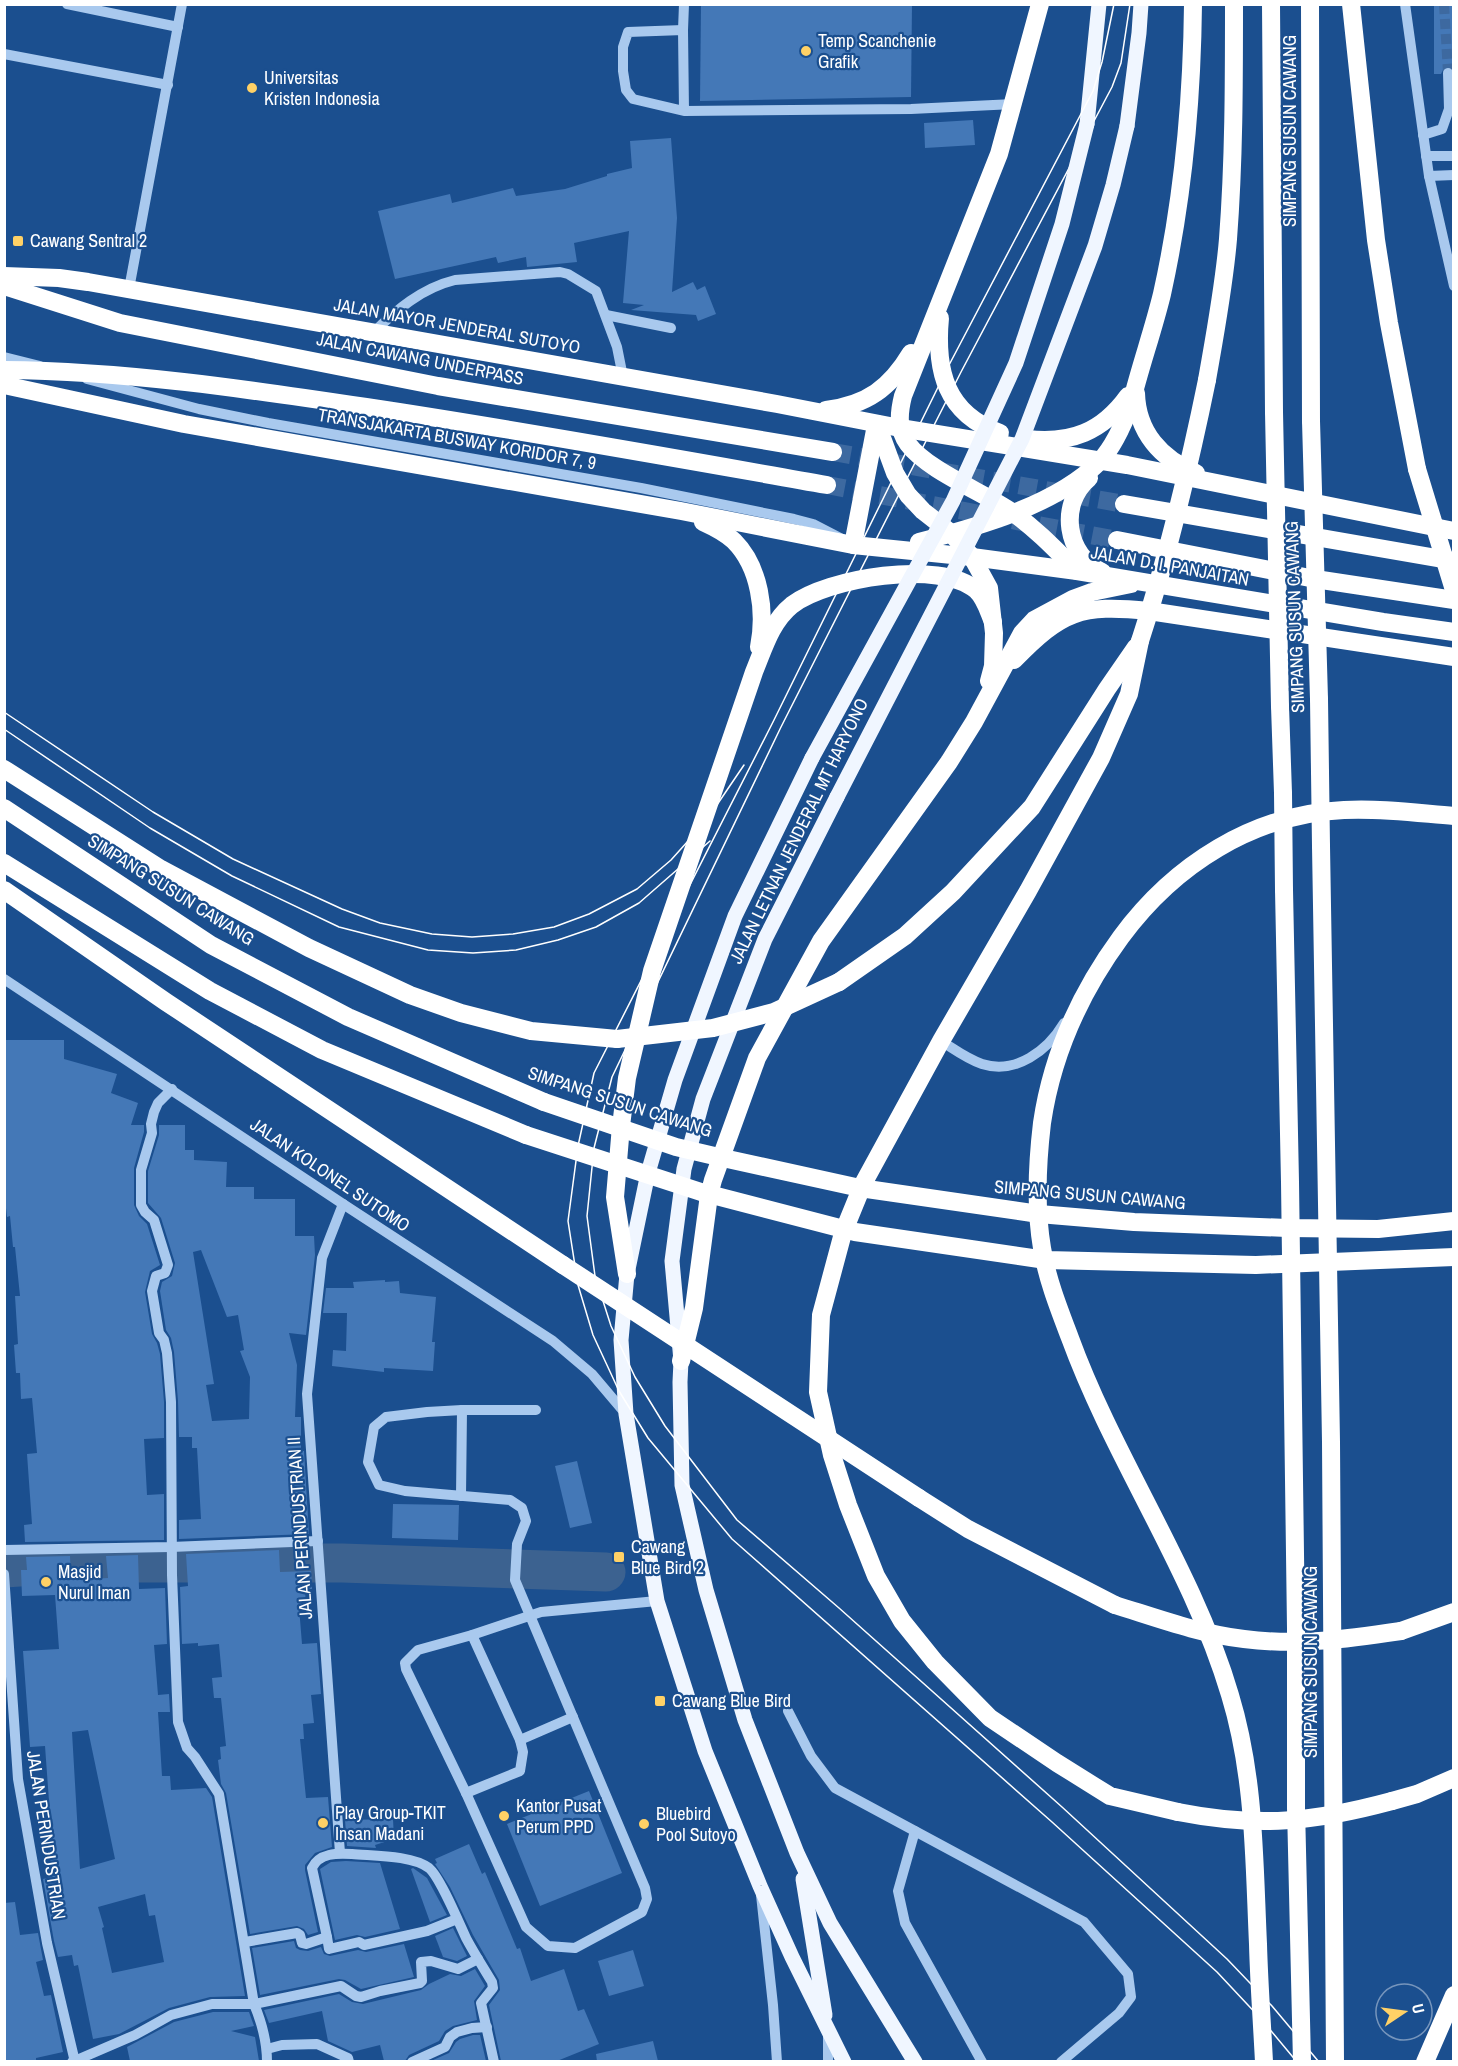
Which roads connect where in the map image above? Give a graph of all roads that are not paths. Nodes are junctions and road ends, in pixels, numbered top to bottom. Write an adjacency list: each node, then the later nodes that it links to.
1 (67, 4): 13 (street)
2 (182, 4): 13 (street)
3 (684, 4): 14 (street)
4 (1040, 4): 18 (highway)
5 (1099, 4): 81 (main road, JALAN LETNAN JENDERAL MT HARYONO, bridge)
6 (1141, 4): 82 (main road, JALAN LETNAN JENDERAL MT HARYONO, bridge)
7 (1193, 4): 38 (highway)
8 (1234, 4): 64 (highway, bridge)
9 (1271, 4): 126 (highway, SIMPANG SUSUN CAWANG, bridge)
10 (1310, 4): 127 (highway, SIMPANG SUSUN CAWANG, bridge)
11 (1351, 4): 60 (highway, bridge)
12 (1405, 4): 20 (street)
13 (178, 27): 17 (street)
14 (683, 30): 19 (street); 19 (street)
15 (4, 54): 17 (street)
16 (1448, 74): 20 (street)
17 (168, 85): 28 (street)
18 (1014, 104): 19 (street); 29 (highway)
19 (684, 111)
20 (1423, 135): 21 (street)
21 (1426, 156): 22 (street); 24 (street)
22 (1454, 156)
23 (1454, 175): 24 (street)
24 (1429, 176): 27 (street)
25 (4, 276): 28 (highway, JALAN MAYOR JENDERAL SUTOYO)
26 (4, 286): 42 (highway, JALAN CAWANG UNDERPASS)
27 (1454, 286)
28 (129, 289): 32 (highway, JALAN MAYOR JENDERAL SUTOYO)
29 (942, 301): 38 (highway); 39 (highway); 41 (highway)
30 (606, 315): 31 (street); 32 (street); 36 (street)
31 (671, 328)
32 (373, 333): 36 (highway, JALAN MAYOR JENDERAL SUTOYO)
33 (4, 357): 35 (street, TRANSJAKARTA BUSWAY KORIDOR 7, 9)
34 (4, 370): 35 (highway)
35 (54, 370): 45 (highway); 53 (street, TRANSJAKARTA BUSWAY KORIDOR 7, 9)
36 (623, 377): 39 (highway, JALAN MAYOR JENDERAL SUTOYO)
37 (4, 385): 48 (highway)
38 (1136, 385): 43 (highway); 46 (highway)
39 (816, 412): 40 (highway, JALAN MAYOR JENDERAL SUTOYO)
40 (877, 424): 41 (highway, JALAN MAYOR JENDERAL SUTOYO); 51 (highway); 53 (highway)
41 (900, 428): 43 (highway); 49 (highway)
42 (833, 452)
43 (1100, 460): 44 (highway); 49 (highway)
44 (1127, 465): 46 (highway); 58 (highway)
45 (827, 485)
46 (1229, 486): 50 (highway)
47 (1124, 504): 56 (highway)
48 (681, 511): 53 (highway); 66 (highway)
49 (1012, 512): 51 (highway); 57 (highway)
50 (1454, 531)
51 (951, 533): 54 (highway); 55 (highway)
52 (1117, 540): 61 (highway)
53 (853, 545): 54 (highway)
54 (879, 548): 55 (highway, JALAN D. I. PANJAITAN)
55 (972, 557): 57 (highway, JALAN D. I. PANJAITAN); 62 (highway)
56 (1454, 561)
57 (1077, 571): 58 (highway, JALAN D. I. PANJAITAN)
58 (1115, 578): 59 (highway, JALAN D. I. PANJAITAN)
59 (1142, 581): 63 (highway, JALAN D. I. PANJAITAN); 67 (highway)
60 (1454, 590)
61 (1454, 600)
62 (993, 622): 66 (highway); 68 (highway)
63 (1454, 632)
64 (1140, 640): 69 (highway, bridge); 76 (highway)
65 (1454, 657): 67 (highway)
66 (754, 672): 81 (highway)
67 (997, 677): 68 (highway)
68 (974, 722): 82 (highway)
69 (4, 769)
70 (4, 808): 79 (highway, SIMPANG SUSUN CAWANG, bridge)
71 (1454, 816): 74 (highway)
72 (4, 862): 80 (highway, bridge)
73 (4, 890): 93 (highway, bridge)
74 (1096, 974): 76 (street); 125 (highway)
75 (4, 979): 77 (street, JALAN KOLONEL SUTOMO)
76 (941, 1041): 99 (highway, bridge)
77 (172, 1089): 78 (street, JALAN KOLONEL SUTOMO); 89 (street)
78 (343, 1204): 85 (street, JALAN KOLONEL SUTOMO); 87 (street, JALAN PERINDUSTRIAN II)
79 (1454, 1221)
80 (1454, 1257)
81 (627, 1274): 85 (main road, JALAN LETNAN JENDERAL MT HARYONO)
82 (681, 1360): 103 (main road, JALAN LETNAN JENDERAL MT HARYONO)
83 (462, 1410): 84 (street); 86 (street); 86 (street)
84 (536, 1410)
85 (626, 1414): 92 (main road, JALAN LETNAN JENDERAL MT HARYONO)
86 (461, 1496): 94 (street)
87 (318, 1541): 89 (street); 102 (street, JALAN PERINDUSTRIAN II)
88 (4, 1550): 89 (street)
89 (171, 1551): 107 (street)
90 (4, 1574): 91 (street, JALAN PERINDUSTRIAN)
91 (5, 1581): 114 (street, JALAN PERINDUSTRIAN)
92 (657, 1601): 94 (street); 104 (main road, JALAN LETNAN JENDERAL MT HARYONO)
93 (1454, 1612)
94 (530, 1616): 95 (street); 97 (street)
95 (472, 1635): 98 (street); 100 (street)
96 (788, 1711): 101 (street)
97 (573, 1717): 98 (street); 100 (street)
98 (520, 1740): 100 (street)
99 (1454, 1778)
100 (466, 1793)
101 (915, 1831): 123 (street); 124 (street)
102 (340, 1853): 105 (street); 106 (street)
103 (797, 1853): 112 (main road); 122 (main road, JALAN LETNAN JENDERAL MT HARYONO)
104 (760, 1886): 112 (main road, JALAN LETNAN JENDERAL MT HARYONO); 119 (street)
105 (457, 1919): 106 (street); 108 (street)
106 (327, 1937): 107 (street)
107 (245, 1942): 110 (street)
108 (478, 1959): 110 (street); 111 (street)
109 (1454, 1995): 128 (highway)
110 (254, 2004): 113 (street); 114 (street)
111 (487, 2027): 117 (street); 118 (street)
112 (827, 2030): 120 (street); 121 (main road, JALAN LETNAN JENDERAL MT HARYONO)
113 (267, 2049): 115 (street); 116 (street)
114 (74, 2061)
115 (267, 2061)
116 (349, 2061)
117 (412, 2061)
118 (494, 2061)
119 (777, 2061)
120 (828, 2061)
121 (844, 2061)
122 (915, 2061)
123 (982, 2061)
124 (1060, 2061)
125 (1264, 2061)
126 (1302, 2061)
127 (1335, 2061)
128 (1425, 2061)

